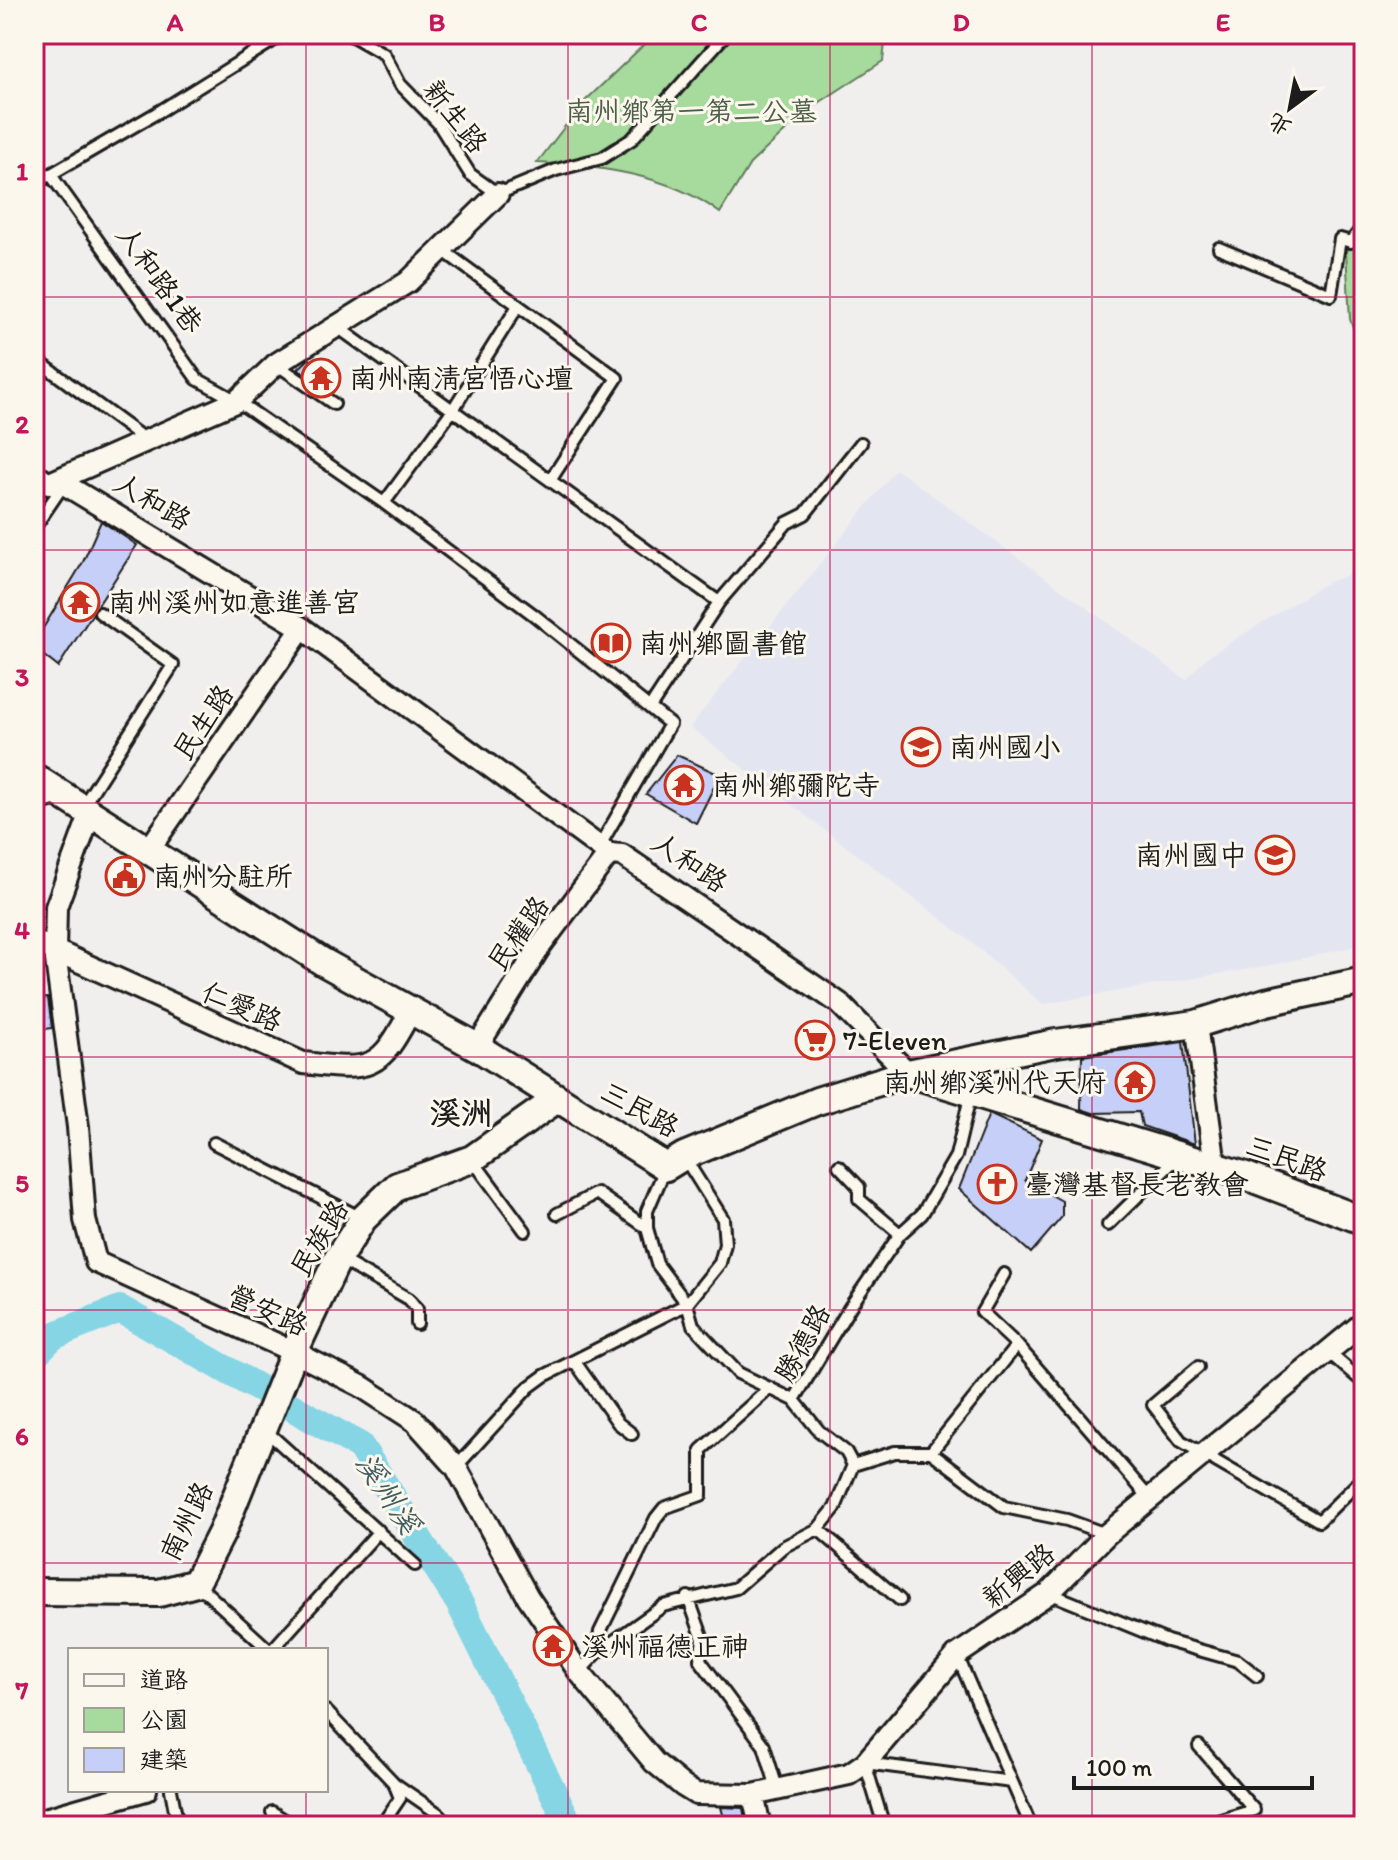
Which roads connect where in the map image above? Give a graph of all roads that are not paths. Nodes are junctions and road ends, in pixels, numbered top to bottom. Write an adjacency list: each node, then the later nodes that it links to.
1 (284, 34): 4 (lane)
2 (349, 34): 6 (lane, 新生路)
3 (726, 34): 6 (lane)
4 (51, 175): 5 (lane); 14 (lane, 人和路1巷)
5 (34, 184)
6 (498, 194): 9 (street)
7 (1364, 225): 8 (lane)
8 (1219, 248)
9 (441, 249): 10 (lane); 11 (street)
10 (518, 306): 16 (lane); 19 (lane)
11 (336, 326): 13 (street); 16 (lane)
12 (34, 358): 17 (lane)
13 (276, 364): 14 (street); 15 (lane)
14 (237, 401): 17 (street); 21 (lane, 人和路1巷)
15 (334, 404)
16 (452, 411): 19 (lane); 21 (lane)
17 (148, 442): 20 (street)
18 (861, 443): 23 (lane)
19 (551, 479): 23 (lane)
20 (48, 480): 22 (lane); 25 (street, 人和路)
21 (384, 503): 26 (lane, 人和路1巷)
22 (34, 528)
23 (719, 602): 26 (lane)
24 (100, 613): 29 (lane)
25 (302, 628): 30 (street, 民生路); 31 (street, 人和路)
26 (651, 706): 31 (lane)
27 (34, 777): 28 (main road, 三民路)
28 (47, 797): 29 (main road, 三民路)
29 (87, 810): 30 (main road, 三民路); 33 (street, 營安路)
30 (150, 848): 35 (main road, 三民路)
31 (604, 850): 37 (street, 民權路); 38 (street, 人和路)
32 (34, 941): 33 (street, 仁愛路)
33 (55, 952): 35 (street, 仁愛路); 61 (street, 營安路)
34 (1364, 981): 36 (main road)
35 (411, 1010): 37 (main road, 三民路)
36 (1196, 1024): 38 (main road); 46 (street)
37 (477, 1047): 40 (main road, 三民路)
38 (908, 1073): 39 (main road, 三民路); 44 (main road, 三民路)
39 (971, 1092): 42 (main road, 三民路); 53 (lane, 勝德路)
40 (557, 1099): 43 (main road, 民族路); 44 (main road, 三民路)
41 (214, 1143): 48 (lane)
42 (1179, 1155): 46 (main road, 三民路); 50 (lane)
43 (472, 1159): 48 (main road, 民族路); 52 (lane)
44 (675, 1162): 51 (lane); 56 (lane)
45 (839, 1166): 53 (lane)
46 (1215, 1166): 49 (main road, 三民路)
47 (557, 1214): 51 (lane)
48 (363, 1219): 54 (main road, 民族路)
49 (1364, 1221)
50 (1108, 1225)
51 (647, 1228): 56 (lane)
52 (525, 1231)
53 (900, 1234): 66 (lane, 勝德路)
54 (338, 1258): 58 (lane); 61 (main road, 民族路)
55 (1004, 1274): 59 (lane)
56 (687, 1304): 62 (lane); 65 (lane)
57 (1364, 1322): 60 (street, 新興路)
58 (417, 1324)
59 (1017, 1345): 69 (lane); 74 (lane)
60 (1327, 1351): 64 (lane); 70 (street, 新興路)
61 (292, 1359): 67 (main road, 民族路); 72 (street, 營安路)
62 (575, 1362): 68 (lane); 72 (lane)
63 (1198, 1367): 70 (lane)
64 (1364, 1383)
65 (770, 1388): 66 (lane); 86 (lane)
66 (794, 1400): 71 (lane, 勝德路)
67 (263, 1428): 76 (lane); 79 (main road, 南州路)
68 (632, 1434)
69 (931, 1452): 71 (lane); 77 (lane)
70 (1200, 1454): 73 (lane); 74 (street, 新興路)
71 (853, 1465): 75 (lane)
72 (456, 1467): 88 (street, 營安路)
73 (1364, 1477)
74 (1151, 1500): 77 (street, 新興路)
75 (818, 1529): 82 (lane); 83 (lane)
76 (379, 1531): 78 (lane); 85 (lane)
77 (1107, 1534): 81 (street, 新興路)
78 (415, 1565)
79 (196, 1583): 80 (main road, 南州路); 84 (lane)
80 (34, 1592)
81 (1049, 1593): 87 (street, 新興路); 89 (lane)
82 (688, 1597): 86 (lane); 96 (lane)
83 (900, 1600)
84 (268, 1648)
85 (272, 1648)
86 (597, 1653): 88 (lane)
87 (957, 1655): 92 (street, 新興路); 93 (lane)
88 (579, 1672): 95 (street, 營安路)
89 (1257, 1676)
90 (328, 1713): 94 (lane)
91 (1199, 1746): 109 (lane)
92 (865, 1763): 93 (lane); 96 (street, 新興路); 107 (lane)
93 (1012, 1782): 108 (lane)
94 (394, 1783): 104 (lane); 105 (lane)
95 (683, 1786): 99 (street, 新興路)
96 (777, 1788): 99 (street, 新興路)
97 (139, 1792): 101 (street)
98 (171, 1792): 102 (lane)
99 (753, 1795): 106 (street)
100 (272, 1812): 103 (lane)
101 (34, 1822)
102 (178, 1826)
103 (294, 1826)
104 (381, 1826)
105 (448, 1826)
106 (760, 1826)
107 (884, 1826)
108 (1031, 1826)
109 (1201, 1826)

